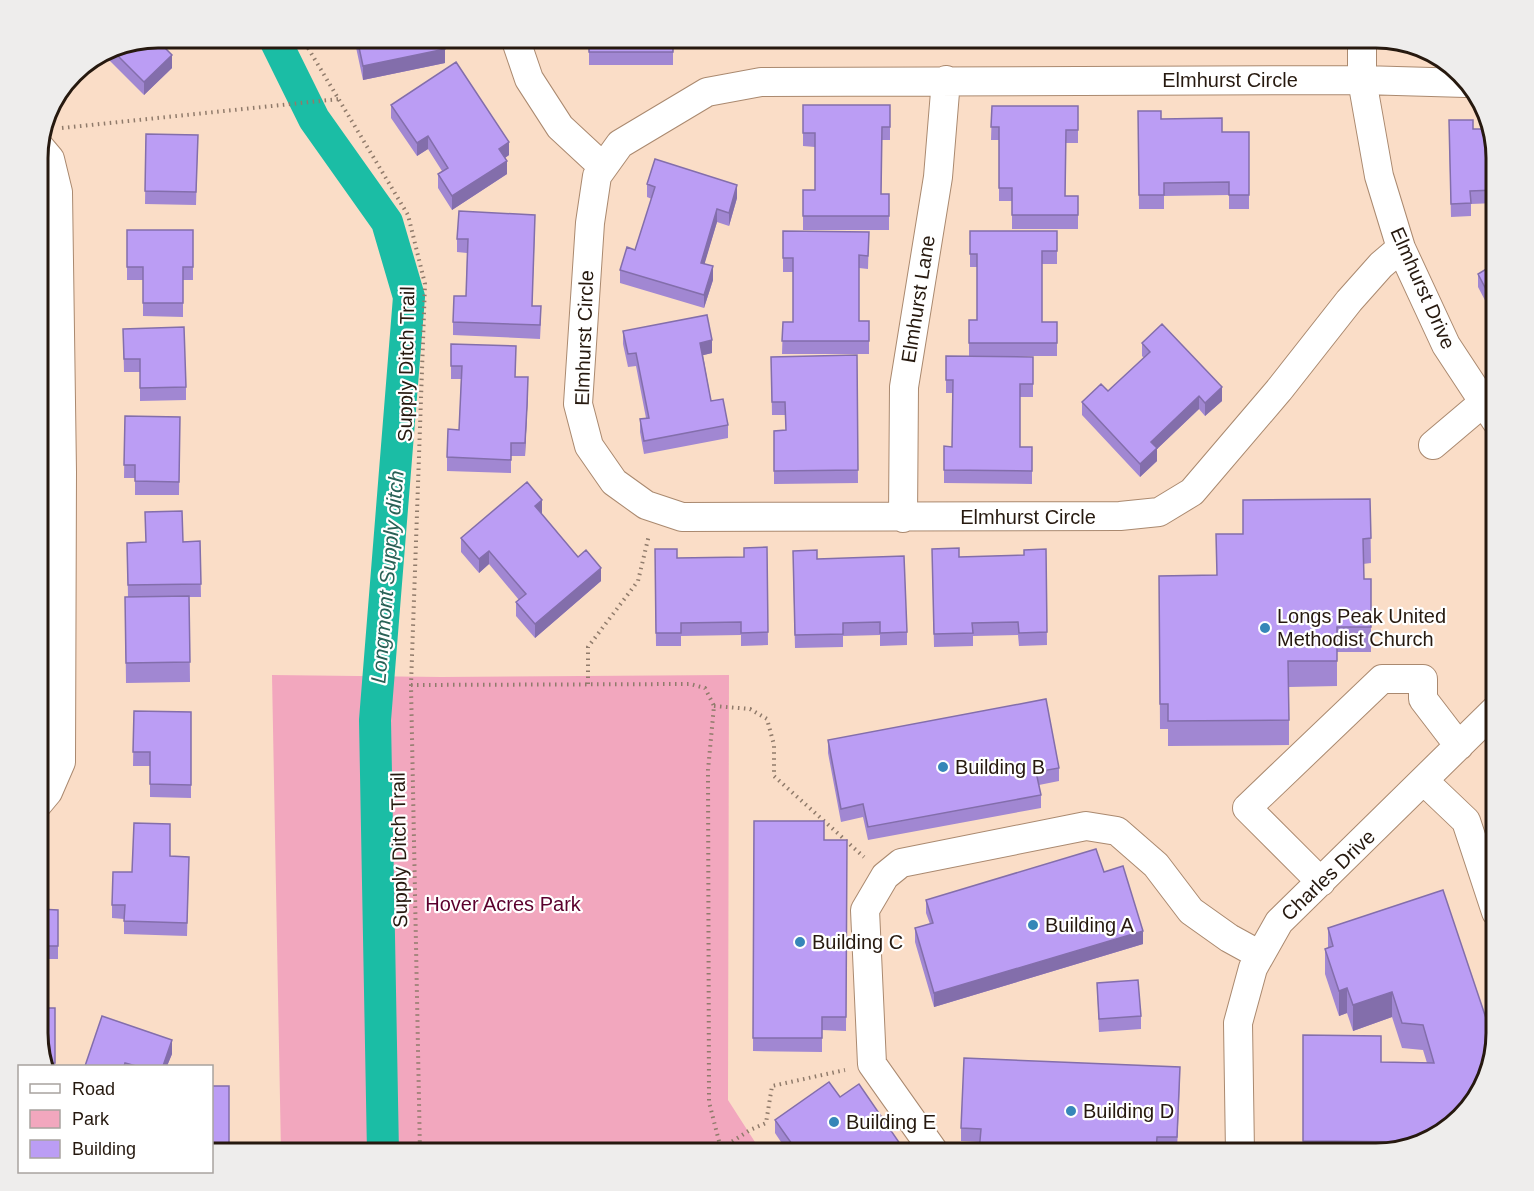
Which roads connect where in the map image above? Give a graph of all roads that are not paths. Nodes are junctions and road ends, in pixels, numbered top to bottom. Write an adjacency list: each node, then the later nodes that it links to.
1 (518, 48): 7 (street)
2 (1362, 48): 4 (street, Elmhurst Drive)
3 (946, 80): 4 (street, Elmhurst Circle); 7 (street, Elmhurst Circle); 13 (street, Elmhurst Lane)
4 (1362, 80): 5 (street, Elmhurst Circle); 8 (street, Elmhurst Drive)
5 (1457, 83)
6 (48, 147): 12 (street)
7 (602, 166): 13 (street, Elmhurst Circle)
8 (1401, 248): 9 (street, Elmhurst Drive); 13 (street, Elmhurst Circle)
9 (1486, 404)
10 (1486, 414): 11 (street)
11 (1433, 445)
12 (50, 472): 17 (street)
13 (903, 518)
14 (1486, 720): 15 (street, Charles Drive)
15 (1459, 746): 16 (street, Charles Drive); 19 (street)
16 (1424, 781): 18 (street); 19 (street, Charles Drive)
17 (48, 792)
18 (1486, 880)
19 (1321, 882): 20 (street, Charles Drive)
20 (1260, 955): 21 (street); 22 (street, Charles Drive)
21 (927, 1143)
22 (1240, 1143)

